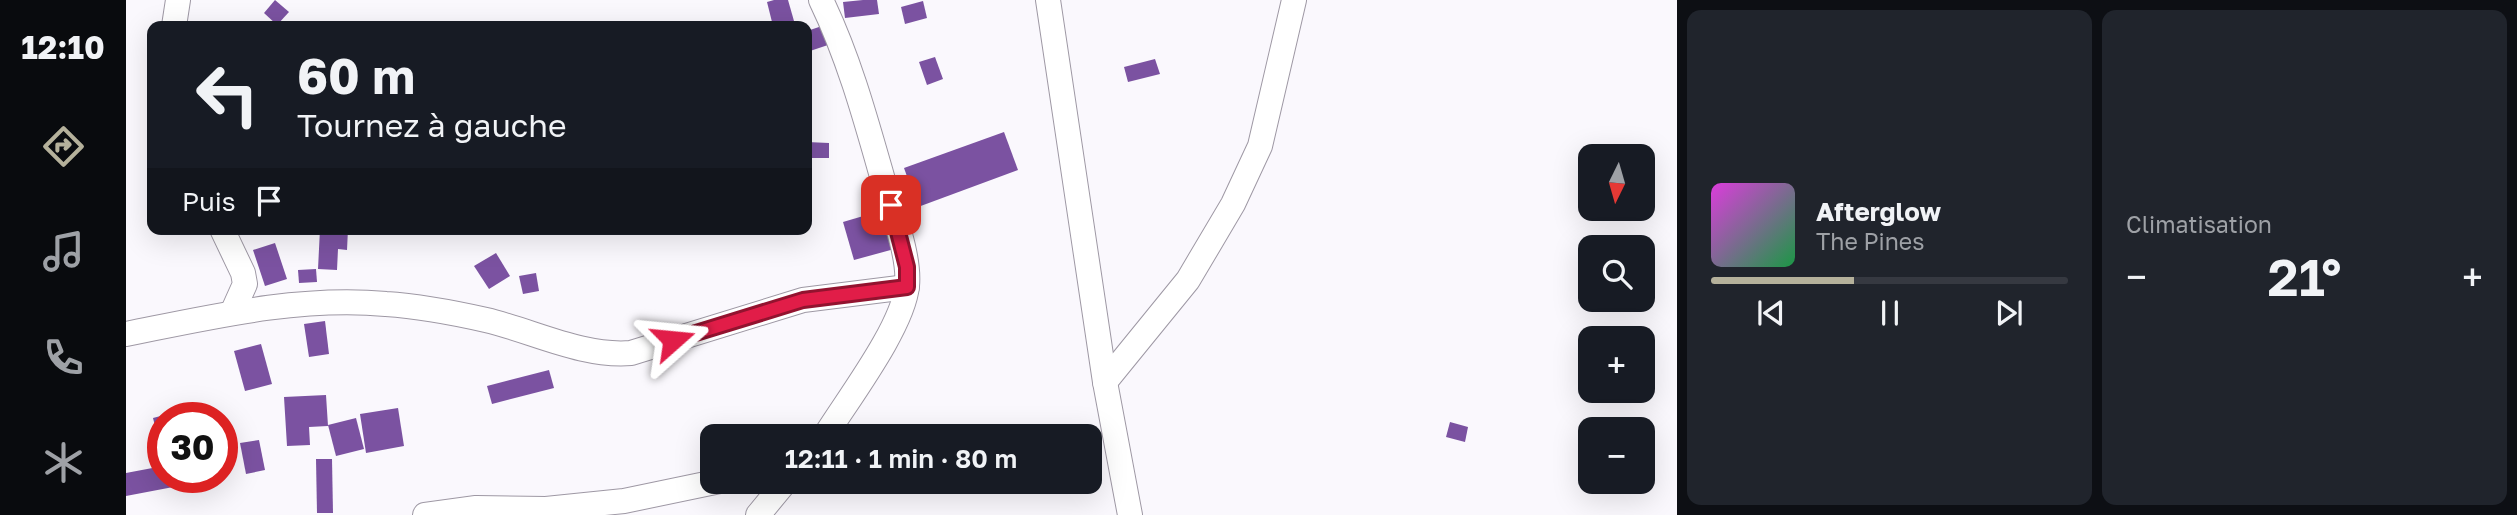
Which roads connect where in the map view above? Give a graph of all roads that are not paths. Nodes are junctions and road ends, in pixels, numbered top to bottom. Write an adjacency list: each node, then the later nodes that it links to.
1 (178, 0): 5 (street)
2 (821, 0): 7 (street)
3 (1048, 0): 10 (street)
4 (1294, 0): 10 (street)
5 (175, 21)
6 (225, 235): 8 (street)
7 (907, 287): 8 (street); 11 (street)
8 (232, 313): 9 (street)
9 (126, 334)
10 (1105, 382): 16 (street)
11 (832, 424)
12 (700, 485): 14 (street)
13 (775, 494): 15 (street)
14 (425, 515)
15 (758, 515)
16 (1130, 515)

